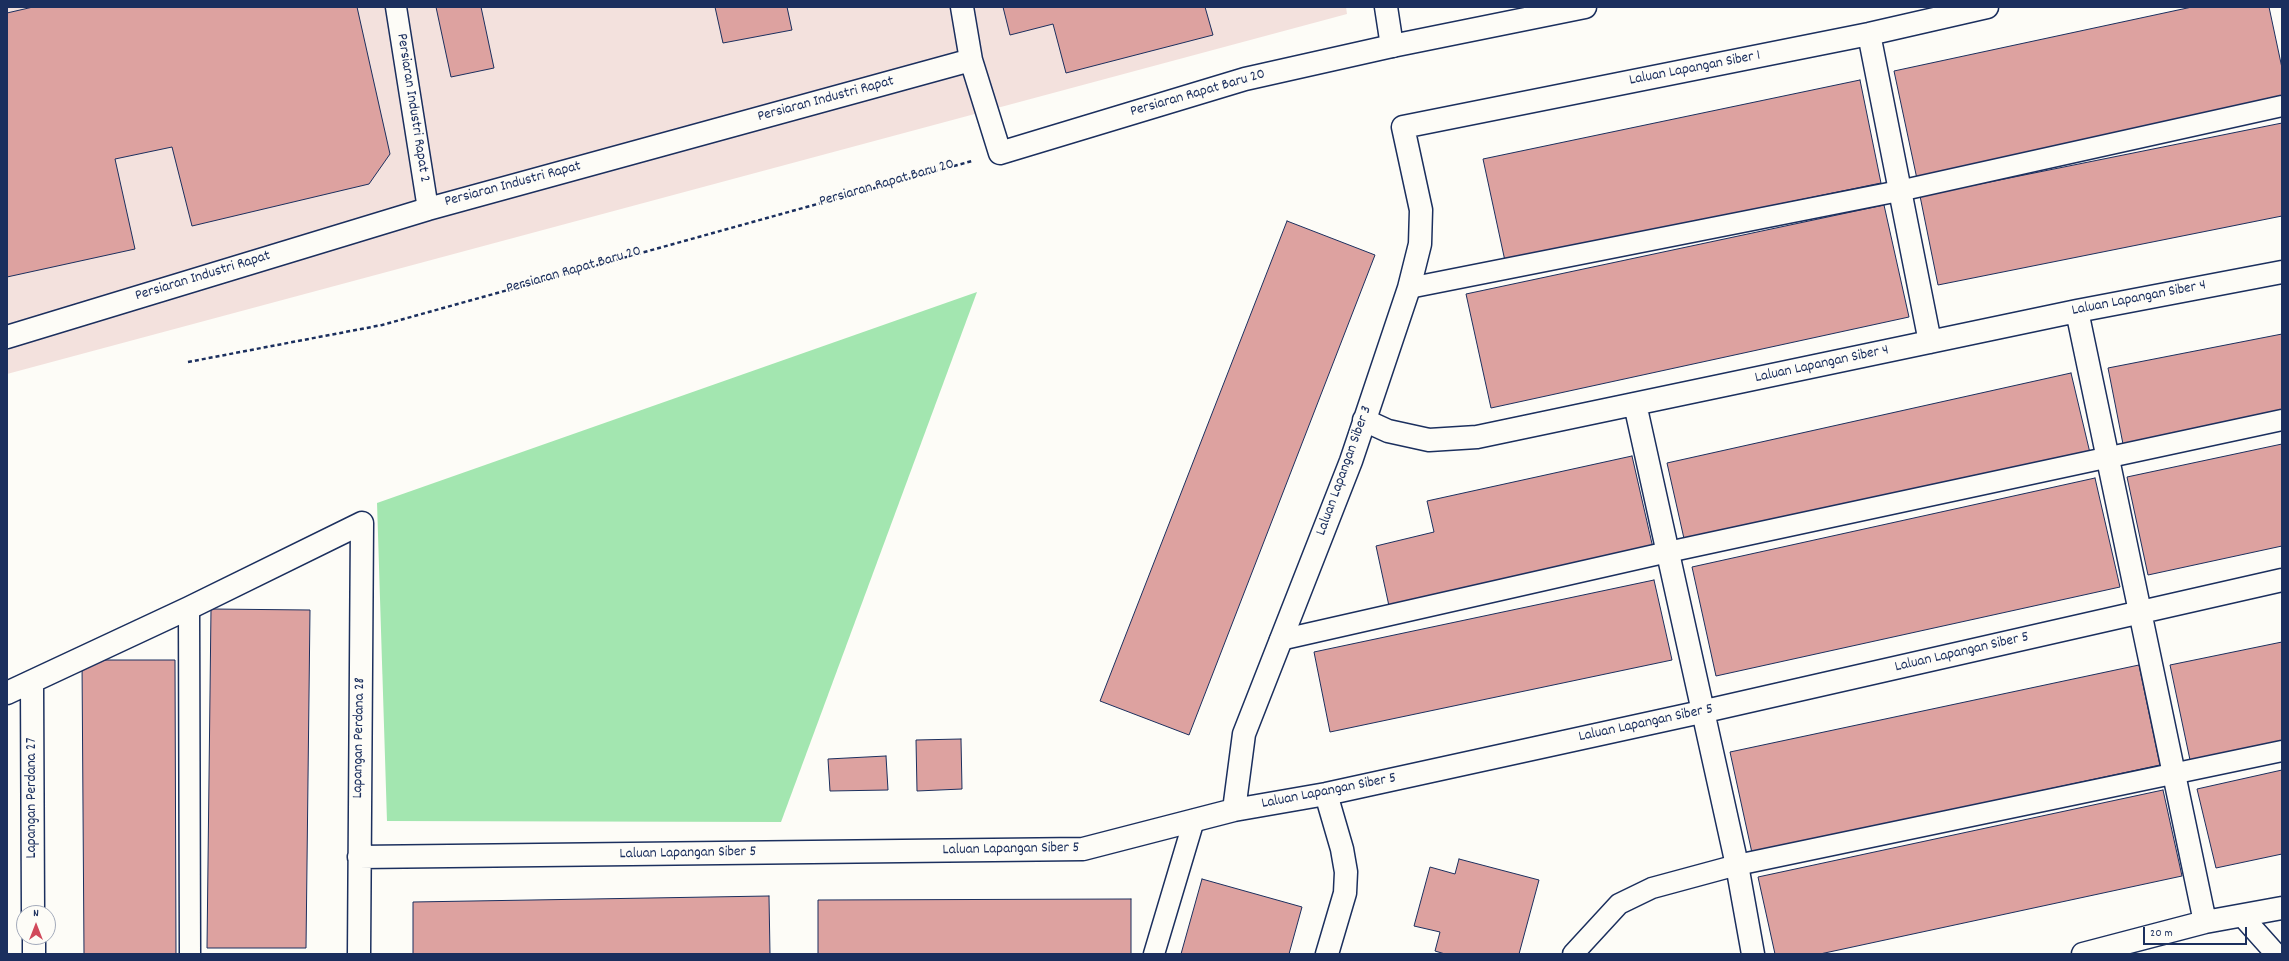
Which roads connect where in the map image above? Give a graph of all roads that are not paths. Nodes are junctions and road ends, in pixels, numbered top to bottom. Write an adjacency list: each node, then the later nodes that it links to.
1 (396, 7): 12 (lane, Persiaran Industri Rapat 2)
2 (962, 7): 8 (street)
3 (1386, 7): 7 (street)
4 (1585, 7): 7 (street, Persiaran Rapat Baru 20)
5 (1987, 7): 6 (street, Laluan Lapangan Siber 1)
6 (1869, 34): 10 (street, Laluan Lapangan Siber 1); 11 (street)
7 (1392, 46): 8 (street, Persiaran Rapat Baru 20)
8 (971, 60): 12 (street, Persiaran Industri Rapat)
9 (2282, 106): 11 (lane)
10 (1403, 127): 14 (street, Laluan Lapangan Siber 3)
11 (1899, 191): 14 (lane); 17 (street)
12 (428, 208): 16 (street, Persiaran Industri Rapat)
13 (2282, 272): 15 (street, Laluan Lapangan Siber 4)
14 (1409, 288): 19 (street, Laluan Lapangan Siber 3)
15 (2077, 311): 17 (street, Laluan Lapangan Siber 4); 21 (street)
16 (7, 337)
17 (1930, 342): 18 (street, Laluan Lapangan Siber 4)
18 (1635, 404): 19 (street, Laluan Lapangan Siber 4); 22 (street)
19 (1364, 420): 26 (street, Laluan Lapangan Siber 3)
20 (2282, 420): 21 (lane)
21 (2108, 458): 22 (lane); 25 (street)
22 (1668, 552): 26 (lane); 29 (street)
23 (2282, 580): 25 (street, Laluan Lapangan Siber 5)
24 (189, 608): 27 (street); 35 (street, Lapangan Perdana 28); 42 (lane)
25 (2140, 613): 29 (street, Laluan Lapangan Siber 5); 31 (street)
26 (1280, 640): 33 (street, Laluan Lapangan Siber 3)
27 (32, 683): 28 (street); 37 (street, Lapangan Perdana 27)
28 (7, 693)
29 (1702, 712): 32 (street, Laluan Lapangan Siber 5); 36 (street)
30 (2282, 751): 31 (lane)
31 (2175, 774): 36 (lane); 40 (street)
32 (1326, 794): 33 (street, Laluan Lapangan Siber 5); 45 (street)
33 (1234, 810): 34 (street, Laluan Lapangan Siber 5)
34 (1194, 820): 35 (street, Laluan Lapangan Siber 5); 44 (lane)
35 (359, 857): 43 (street, Lapangan Perdana 28)
36 (1736, 865): 46 (lane); 47 (street)
37 (34, 905)
38 (2282, 908): 39 (street)
39 (2242, 916): 40 (street); 49 (lane)
40 (2205, 922): 41 (street)
41 (2116, 950): 48 (street)
42 (190, 954)
43 (359, 954)
44 (1154, 954)
45 (1328, 954)
46 (1573, 954)
47 (1753, 954)
48 (2084, 954)
49 (2276, 954)

